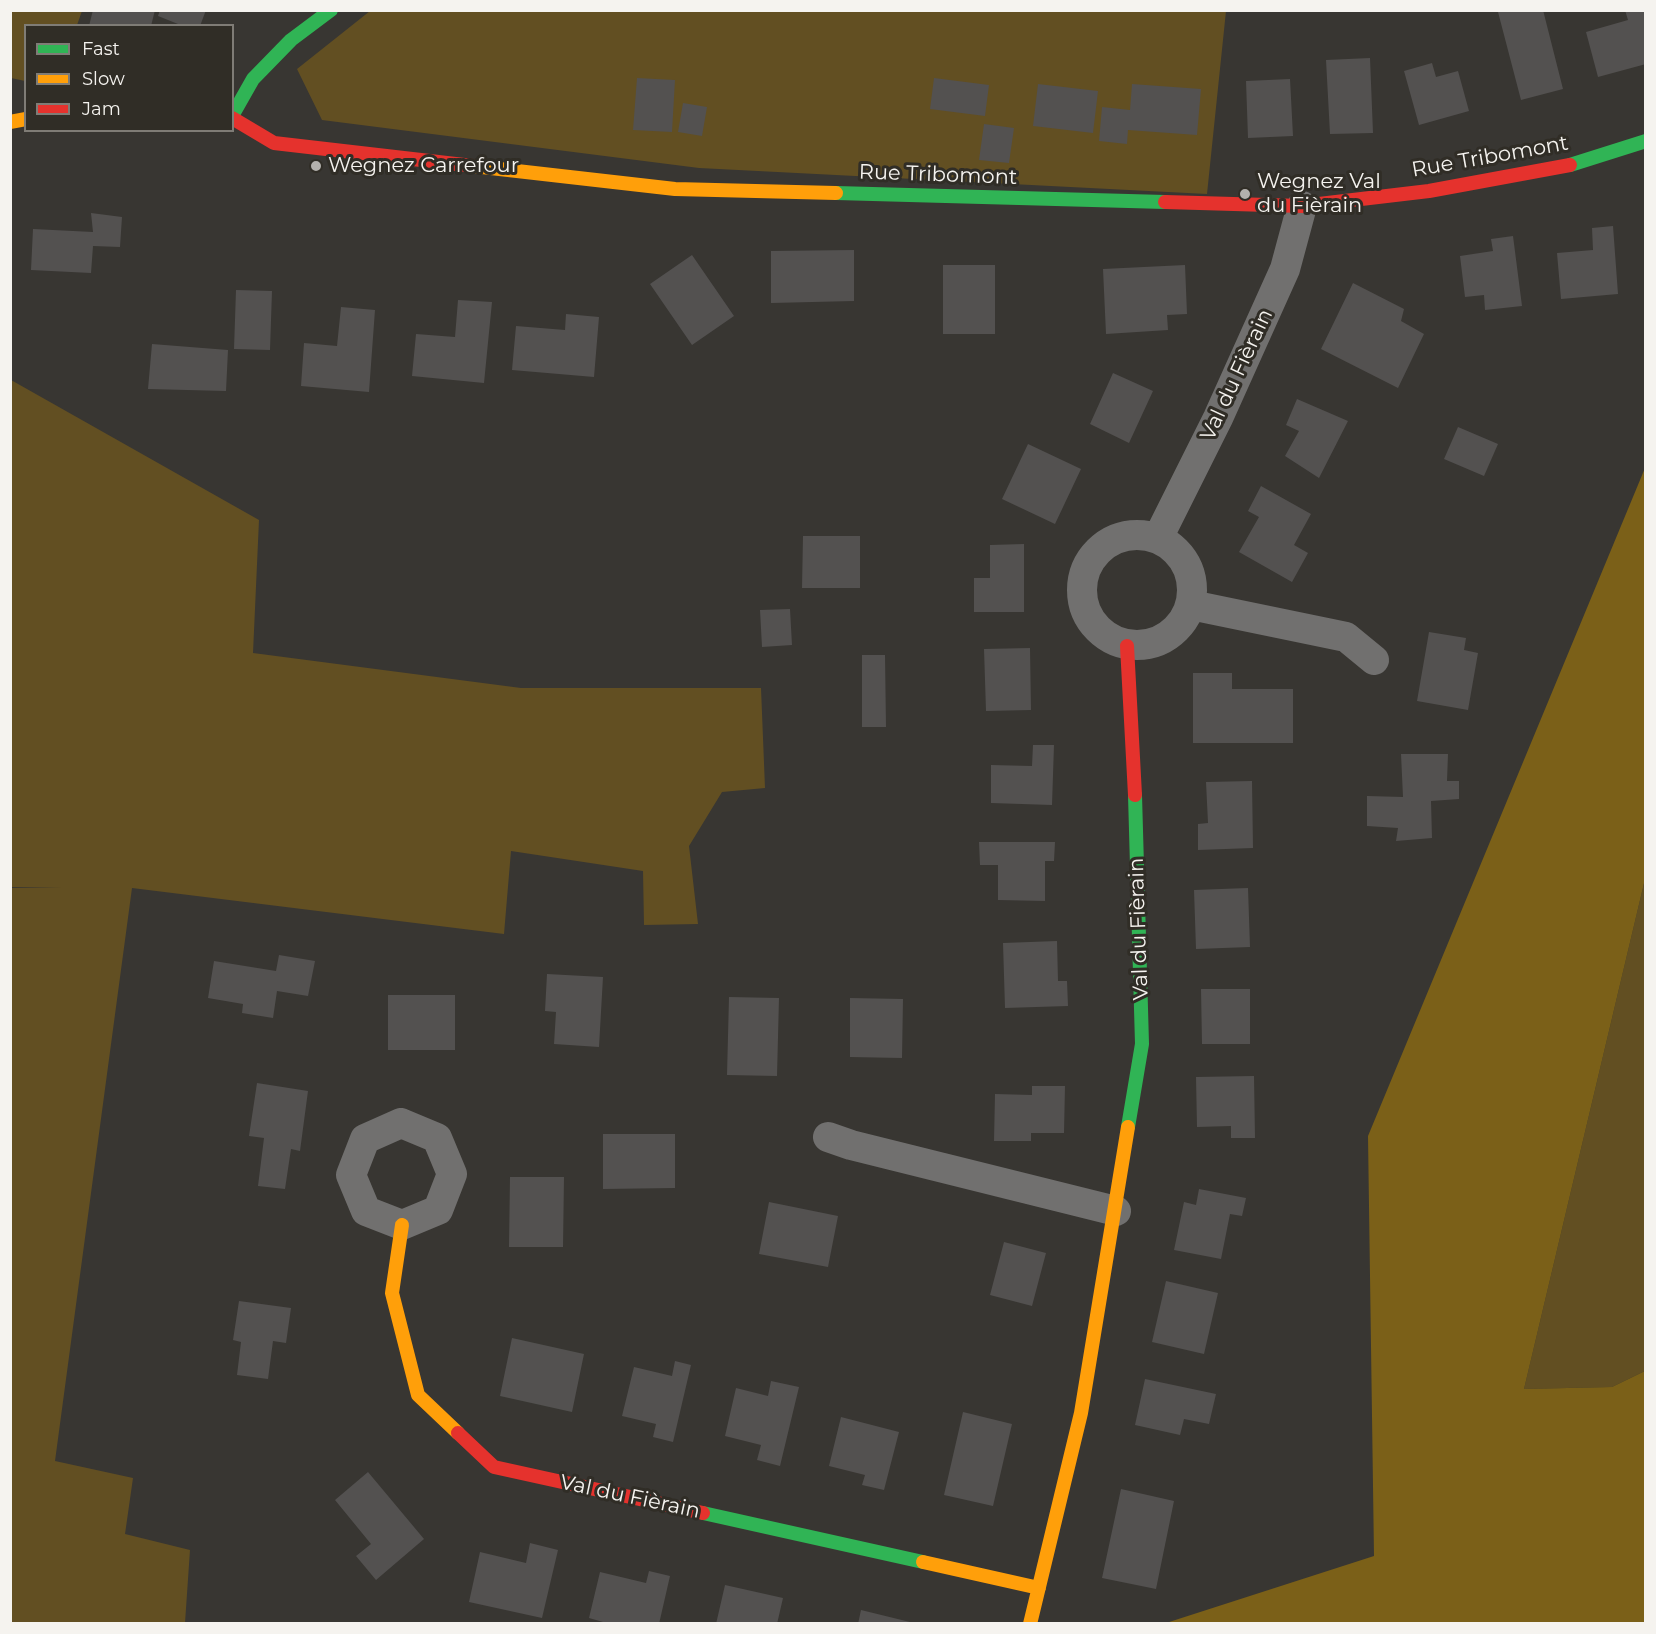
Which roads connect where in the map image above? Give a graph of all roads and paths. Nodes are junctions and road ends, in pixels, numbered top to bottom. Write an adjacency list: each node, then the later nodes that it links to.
1 (331, 10): 2 (street)
2 (234, 113)
3 (234, 118): 5 (street, Rue Tribomont)
4 (1646, 141): 5 (street, Rue Tribomont)
5 (1302, 206): 6 (street, Val du Fièrain)
6 (1158, 538): 7 (street); 8 (street)
7 (1191, 605): 8 (street); 9 (street)
8 (1128, 646): 11 (street, Val du Fièrain)
9 (1374, 660)
10 (828, 1137): 11 (street)
11 (1116, 1211): 13 (street, Val du Fièrain)
12 (402, 1226): 13 (street, Val du Fièrain)
13 (1038, 1588): 14 (street, Val du Fièrain)
14 (1030, 1623)

